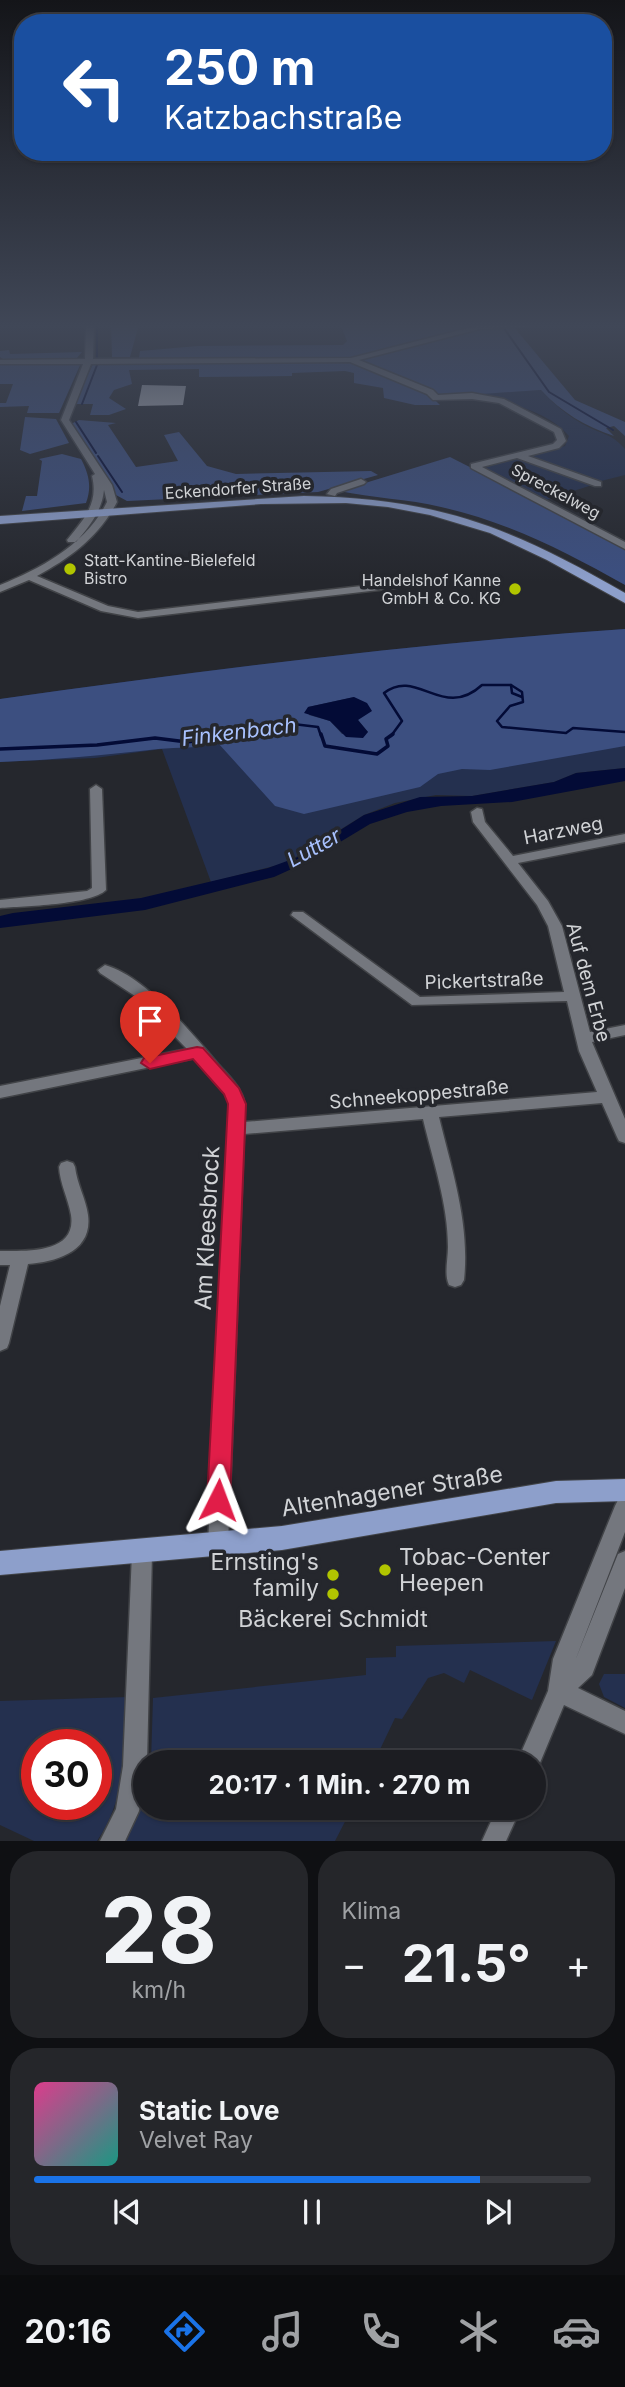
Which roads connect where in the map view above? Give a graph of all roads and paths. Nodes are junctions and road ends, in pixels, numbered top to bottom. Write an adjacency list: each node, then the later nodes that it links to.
1 (69, 410): 7 (street)
2 (518, 410): 3 (street)
3 (517, 456): 5 (street); 9 (street, Spreckelweg)
4 (361, 482): 6 (street, Eckendorfer Straße)
5 (598, 484)
6 (332, 495): 7 (main road, Eckendorfer Straße); 13 (main road, Eckendorfer Straße)
7 (101, 511): 8 (main road, Eckendorfer Straße); 10 (street); 14 (main road, Eckendorfer Straße)
8 (0, 518)
9 (625, 546)
10 (30, 577): 11 (street); 12 (street)
11 (422, 578)
12 (0, 589)
13 (625, 592)
14 (625, 599)
15 (96, 789): 19 (street)
16 (477, 812): 18 (street, Auf dem Erbe)
17 (625, 838): 18 (street, Harzweg)
18 (509, 860): 22 (street, Auf dem Erbe)
19 (0, 904)
20 (298, 915): 22 (street, Pickertstraße)
21 (104, 970): 25 (street, Am Kleesbrock)
22 (573, 996): 24 (street, Auf dem Erbe)
23 (625, 1030): 24 (street)
24 (583, 1038): 27 (street, Auf dem Erbe)
25 (197, 1052): 26 (street); 29 (street, Am Kleesbrock)
26 (0, 1092)
27 (606, 1097): 28 (street, Schneekoppestraße); 30 (street, Auf dem Erbe)
28 (430, 1114): 29 (street, Schneekoppestraße); 34 (street)
29 (236, 1129): 38 (street, Am Kleesbrock)
30 (625, 1137)
31 (67, 1167): 33 (street)
32 (0, 1258): 33 (street)
33 (21, 1258): 35 (street)
34 (455, 1280)
35 (0, 1343)
36 (625, 1490): 38 (main road, Altenhagener Straße)
37 (625, 1506): 42 (street)
38 (218, 1545): 39 (main road, Altenhagener Straße)
39 (142, 1553): 41 (main road, Altenhagener Straße); 46 (street)
40 (625, 1561): 42 (street)
41 (0, 1563)
42 (559, 1691): 43 (street); 44 (street)
43 (625, 1723)
44 (534, 1750)
45 (504, 1820): 47 (street)
46 (112, 1841)
47 (494, 1841)

